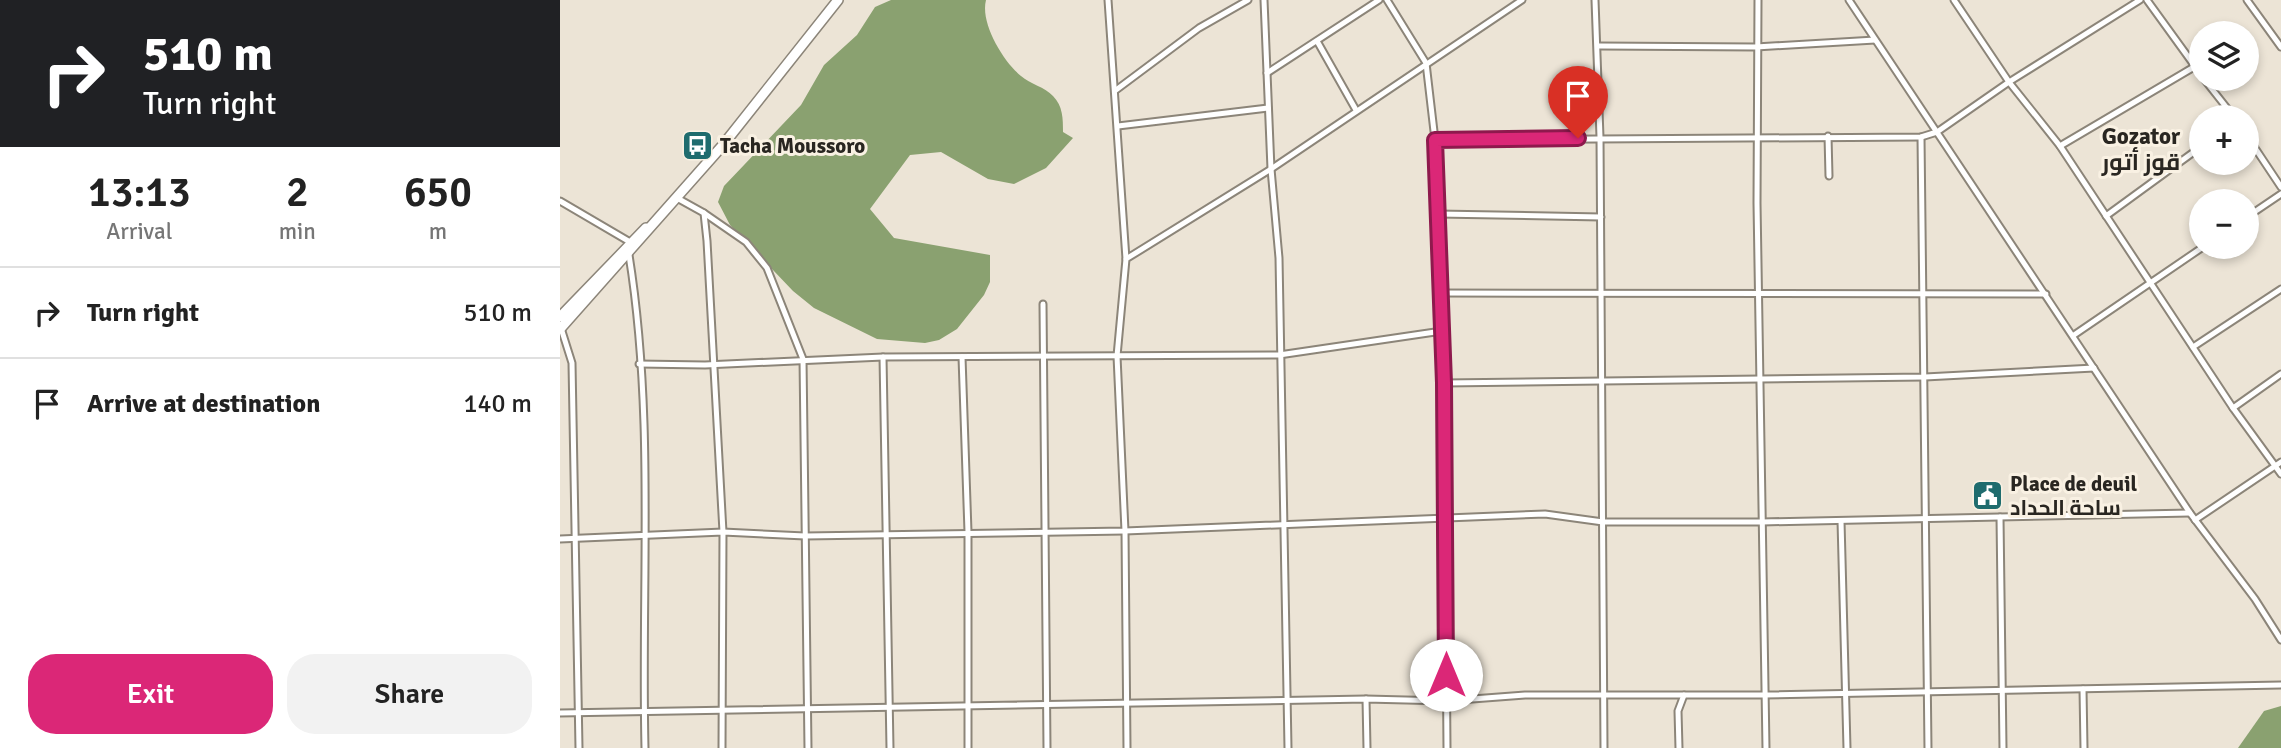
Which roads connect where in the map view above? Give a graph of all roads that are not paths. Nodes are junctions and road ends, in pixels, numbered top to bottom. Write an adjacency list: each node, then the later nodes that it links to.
1 (838, 0): 44 (highway)
2 (1108, 0): 25 (street)
3 (1248, 0): 25 (street)
4 (1264, 0): 23 (street)
5 (1379, 0): 16 (street)
6 (1387, 0): 21 (street)
7 (1522, 0): 21 (street)
8 (1595, 0): 17 (street)
9 (1758, 0): 18 (street)
10 (1849, 0): 15 (street)
11 (2140, 0): 24 (street)
12 (2147, 0): 20 (street)
13 (2247, 0): 19 (street)
14 (1956, 1): 24 (street)
15 (1875, 40): 18 (street); 31 (street)
16 (1317, 41): 23 (street); 29 (street)
17 (1598, 46): 18 (street); 35 (street)
18 (1756, 47): 32 (street)
19 (2281, 47)
20 (2189, 60)
21 (1426, 63): 29 (street); 36 (street)
22 (2189, 70): 37 (street)
23 (1267, 73): 28 (street)
24 (2008, 82): 31 (street); 37 (street)
25 (1116, 90): 30 (street)
26 (2214, 91): 27 (street)
27 (2225, 105)
28 (1268, 108): 30 (street); 40 (street)
29 (1356, 110): 40 (street)
30 (1118, 126): 55 (street)
31 (1937, 132): 34 (street); 62 (street)
32 (1758, 135): 33 (street); 35 (street); 60 (street)
33 (1828, 136): 34 (street); 41 (street)
34 (1921, 137): 61 (street)
35 (1601, 138): 36 (street); 50 (street)
36 (1435, 140): 48 (street)
37 (2060, 146): 49 (street)
38 (2259, 154): 42 (street)
39 (2189, 155): 49 (street)
40 (1271, 169): 55 (street); 69 (street)
41 (1829, 176)
42 (2281, 187)
43 (2281, 194): 46 (street)
44 (677, 198): 47 (street); 51 (highway)
45 (560, 201): 52 (street)
46 (2259, 209)
47 (704, 213): 74 (street); 76 (street)
48 (1438, 214): 50 (street); 58 (street)
49 (2106, 216): 56 (street)
50 (1601, 217): 59 (street)
51 (656, 220): 52 (highway); 53 (highway)
52 (630, 242): 64 (highway)
53 (629, 255): 65 (highway); 75 (street)
54 (2189, 256): 56 (street)
55 (1126, 259): 70 (street)
56 (2149, 283): 67 (street); 68 (street)
57 (2281, 289): 68 (street)
58 (1440, 293): 59 (street); 66 (street)
59 (1601, 293): 60 (street); 81 (street)
60 (1758, 293): 61 (street); 80 (street)
61 (1923, 294): 62 (street); 79 (street)
62 (2046, 294): 67 (street)
63 (1043, 303): 73 (street)
64 (560, 317)
65 (560, 329): 103 (street)
66 (1442, 331): 69 (street); 82 (street)
67 (2074, 335): 77 (street)
68 (2193, 347): 83 (street)
69 (1279, 355): 70 (street); 94 (street)
70 (1116, 356): 73 (street); 96 (street)
71 (883, 357): 72 (street); 74 (street); 100 (street)
72 (962, 357): 73 (street); 98 (street)
73 (1042, 357): 95 (street)
74 (803, 359): 76 (street); 101 (street)
75 (639, 364): 76 (street); 99 (street)
76 (715, 364): 97 (street)
77 (2094, 368): 79 (street); 86 (street)
78 (2281, 374): 83 (street)
79 (1925, 377): 80 (street); 89 (street)
80 (1760, 379): 81 (street); 92 (street)
81 (1602, 380): 82 (street); 91 (street)
82 (1444, 383): 88 (street)
83 (2233, 408): 84 (street)
84 (2278, 464): 85 (street); 90 (street)
85 (2281, 474)
86 (2190, 513): 87 (street); 90 (street)
87 (2000, 517): 89 (street); 107 (street)
88 (1444, 518): 91 (street); 94 (street); 114 (street)
89 (1925, 519): 93 (street); 108 (street)
90 (2195, 520): 104 (street)
91 (1603, 522): 92 (street); 110 (street)
92 (1762, 522): 93 (street); 112 (street)
93 (1841, 522): 109 (street)
94 (1283, 524): 96 (street); 115 (street)
95 (1045, 530): 96 (street); 98 (street); 118 (street)
96 (1125, 531): 116 (street)
97 (723, 532): 99 (street); 101 (street); 121 (street)
98 (968, 532): 100 (street); 119 (street)
99 (645, 534): 103 (street); 122 (street)
100 (887, 534): 101 (street); 117 (street)
101 (806, 536): 120 (street)
102 (560, 539): 103 (street)
103 (576, 539): 123 (street)
104 (2281, 640)
105 (2281, 685): 106 (street)
106 (2083, 689): 107 (street); 142 (street)
107 (2004, 691): 108 (street); 141 (street)
108 (1927, 692): 109 (street); 140 (street)
109 (1846, 694): 112 (street); 139 (street)
110 (1606, 695): 111 (street); 114 (street); 136 (street)
111 (1684, 695): 112 (street); 137 (street)
112 (1764, 695): 138 (street)
113 (1366, 699): 114 (street); 115 (street); 134 (street)
114 (1446, 701): 135 (street)
115 (1287, 702): 116 (street); 133 (street)
116 (1128, 704): 118 (street); 132 (street)
117 (890, 706): 119 (street); 120 (street); 129 (street)
118 (1047, 706): 119 (street); 131 (street)
119 (968, 707): 130 (street)
120 (808, 708): 121 (street); 128 (street)
121 (722, 710): 122 (street); 127 (street)
122 (644, 711): 123 (street); 126 (street)
123 (579, 712): 124 (street); 125 (street)
124 (560, 713)
125 (579, 748)
126 (645, 748)
127 (722, 748)
128 (808, 748)
129 (890, 748)
130 (968, 748)
131 (1047, 748)
132 (1127, 748)
133 (1288, 748)
134 (1367, 748)
135 (1447, 748)
136 (1604, 748)
137 (1679, 748)
138 (1766, 748)
139 (1847, 748)
140 (1928, 748)
141 (2003, 748)
142 (2084, 748)

